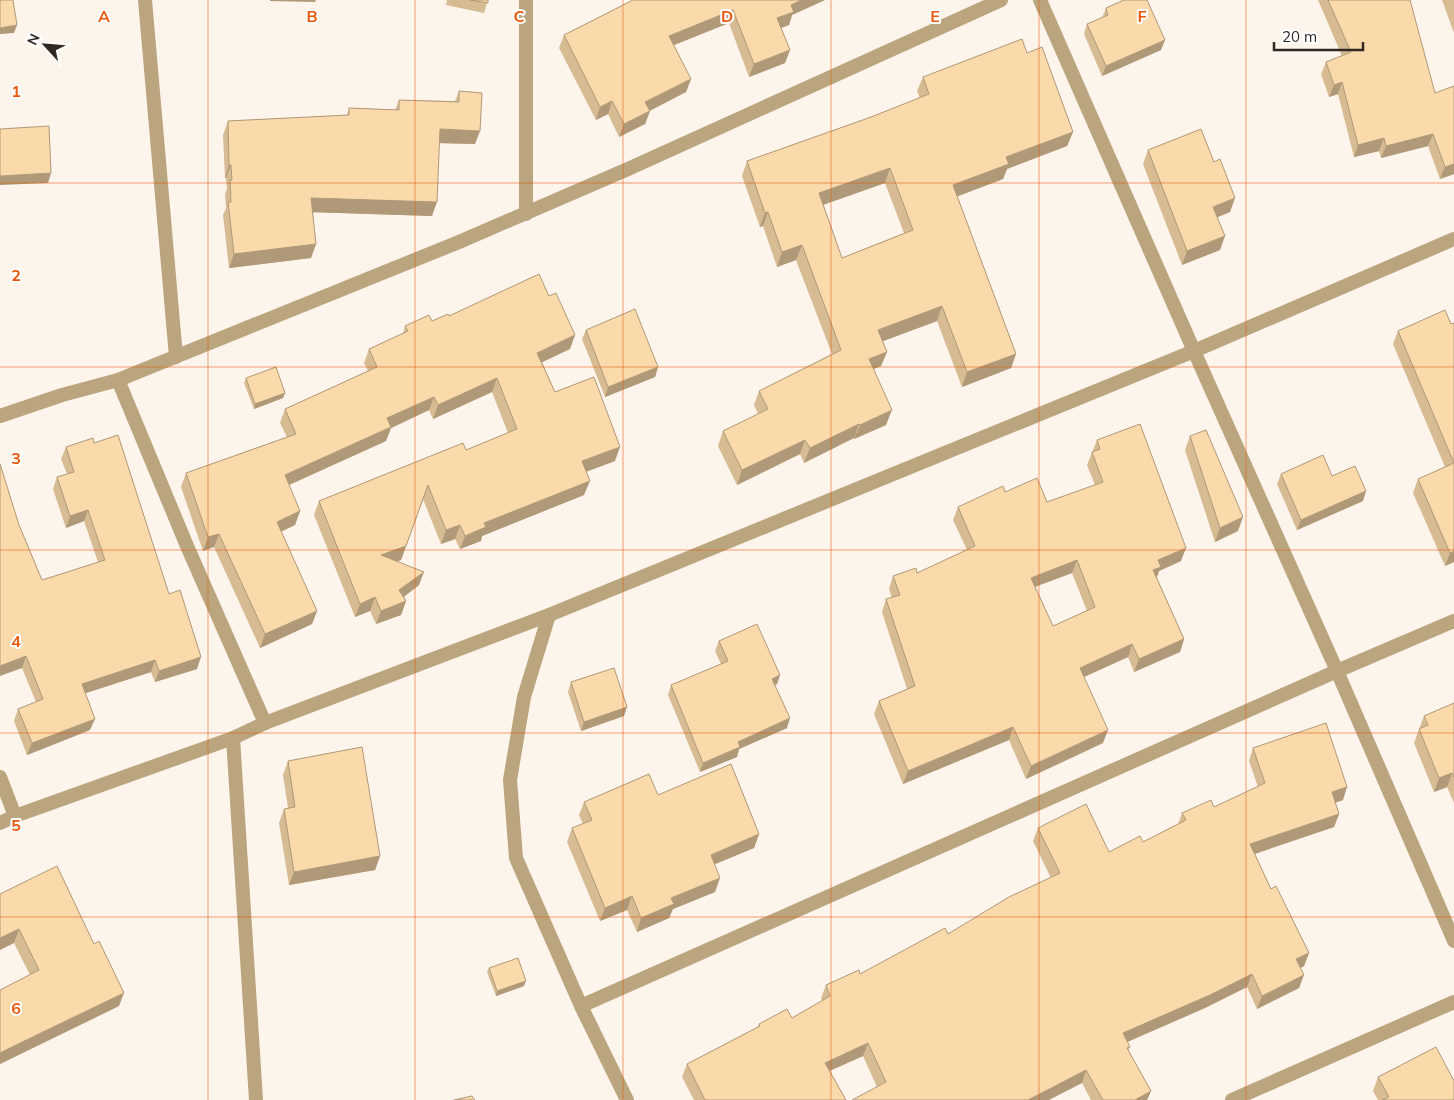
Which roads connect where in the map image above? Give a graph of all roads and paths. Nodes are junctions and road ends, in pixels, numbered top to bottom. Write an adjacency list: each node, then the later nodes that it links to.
1 (145, 0): 8 (street)
2 (526, 0): 5 (street)
3 (1001, 0): 5 (street)
4 (1040, 0): 7 (street)
5 (526, 214): 8 (street)
6 (1454, 239): 7 (street)
7 (1194, 351): 11 (street); 13 (street)
8 (176, 357): 9 (street)
9 (118, 380): 10 (street); 14 (street)
10 (0, 416)
11 (549, 615): 14 (street); 21 (street)
12 (1454, 621): 13 (street)
13 (1337, 670): 19 (street); 21 (street)
14 (265, 723): 15 (street)
15 (233, 738): 17 (street); 22 (street)
16 (0, 777): 17 (street)
17 (15, 816): 18 (street)
18 (0, 823)
19 (1454, 940)
20 (1454, 1002): 24 (street)
21 (581, 1006): 23 (street)
22 (256, 1100)
23 (627, 1100)
24 (1232, 1100)

